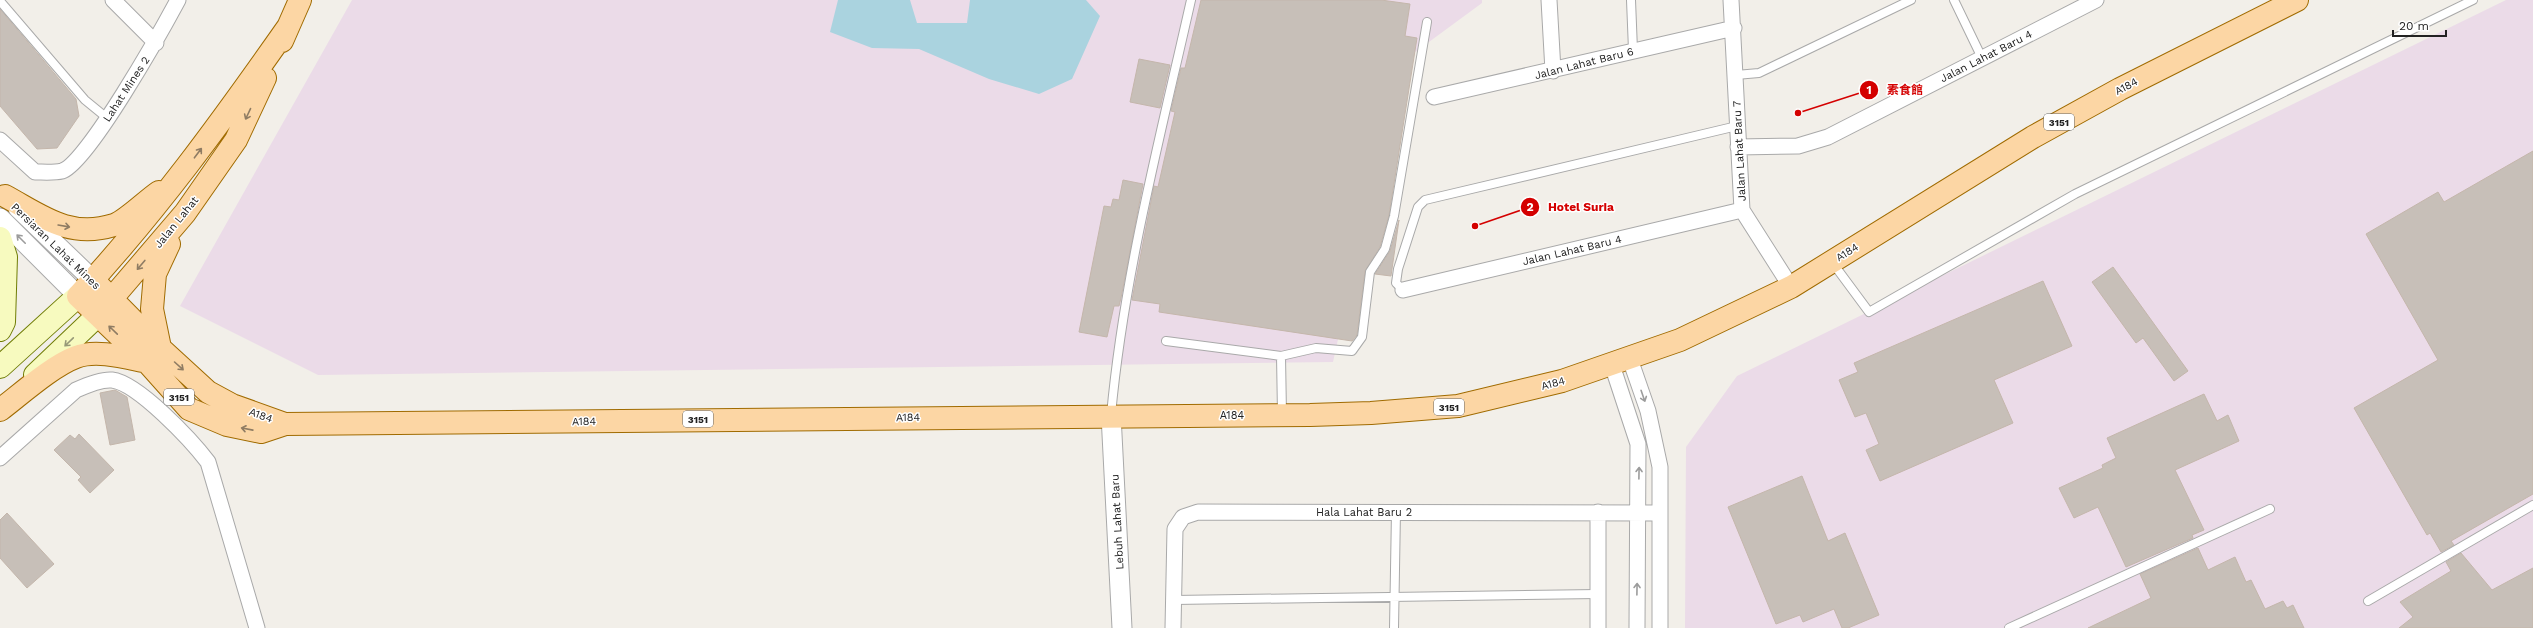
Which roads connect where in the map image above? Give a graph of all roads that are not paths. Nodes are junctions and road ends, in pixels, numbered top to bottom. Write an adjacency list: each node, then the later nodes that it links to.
1 (113, 0): 17 (street)
2 (178, 0): 17 (street, Lahat Mines 2)
3 (300, 0): 15 (main road, Jalan Lahat)
4 (1191, 0): 47 (lane)
5 (1549, 0): 20 (street)
6 (1631, 0): 18 (lane)
7 (1731, 0): 16 (street, Jalan Lahat Baru 7)
8 (1911, 0): 21 (lane)
9 (1954, 0): 19 (lane)
10 (2096, 0): 19 (street, Jalan Lahat Baru 4)
11 (2297, 0): 33 (main road, A184 / 3151)
12 (2473, 0): 33 (lane)
13 (0, 1): 23 (lane)
14 (1427, 22): 42 (lane)
15 (288, 28): 27 (main road, one-way to 15); 30 (main road, Jalan Lahat, one-way to 30)
16 (1734, 28): 18 (street, Jalan Lahat Baru 6); 21 (street, Jalan Lahat Baru 7)
17 (156, 43): 23 (street, Lahat Mines 2)
18 (1634, 50): 20 (street, Jalan Lahat Baru 6)
19 (1982, 58): 26 (street, Jalan Lahat Baru 4)
20 (1553, 71): 22 (street, Jalan Lahat Baru 6)
21 (1736, 75): 24 (street, Jalan Lahat Baru 7)
22 (1434, 97)
23 (106, 118): 25 (street, Lahat Mines 2)
24 (1737, 126): 26 (street, Jalan Lahat Baru 7); 36 (lane)
25 (0, 140)
26 (1738, 147): 29 (street, Jalan Lahat Baru 7)
27 (181, 176): 28 (main road, one-way to 27); 34 (main road)
28 (2, 195): 34 (street, Persiaran Lahat Mines)
29 (1742, 210): 35 (street, Jalan Lahat Baru 7); 36 (street, Jalan Lahat Baru 4)
30 (185, 213): 38 (main road, Jalan Lahat, one-way to 38); 41 (main road)
31 (0, 218): 37 (street, one-way to 31)
32 (0, 238): 39 (main road)
33 (1831, 262): 35 (main road, A184 / 3151)
34 (93, 280): 37 (main road); 38 (main road, Persiaran Lahat Mines / 3151)
35 (1791, 287): 43 (main road, A184 / 3151)
36 (1403, 290)
37 (78, 296): 38 (main road, 3151); 44 (main road)
38 (104, 308): 41 (main road, A184 / 3151); 45 (main road, Jalan Lahat, one-way to 45)
39 (0, 330)
40 (1166, 341): 42 (lane)
41 (153, 355): 45 (main road); 47 (main road, A184 / 3151)
42 (1281, 356): 46 (lane)
43 (1621, 362): 46 (main road, A184 / 3151); 53 (street, one-way to 43); 54 (street, one-way to 54)
44 (0, 367)
45 (0, 409)
46 (1282, 414): 47 (main road, A184 / 3151)
47 (1111, 415): 60 (street, Lebuh Lahat Baru)
48 (0, 458): 59 (street)
49 (2533, 505): 58 (lane)
50 (2270, 509): 66 (lane)
51 (1396, 512): 52 (street, Hala Lahat Baru 2); 56 (lane); 57 (street, Hala Lahat Baru 2)
52 (1598, 512): 53 (street, Hala Lahat Baru 2); 55 (street)
53 (1638, 512): 54 (street, Hala Lahat Baru 2); 64 (street, one-way to 53)
54 (1659, 513): 65 (street)
55 (1598, 594): 56 (lane); 63 (street)
56 (1395, 597): 57 (lane); 62 (lane)
57 (1174, 600): 61 (street, Hala Lahat Baru 2)
58 (2368, 601)
59 (257, 628)
60 (1122, 628)
61 (1173, 628)
62 (1394, 628)
63 (1598, 628)
64 (1637, 628)
65 (1660, 628)
66 (2010, 628)

